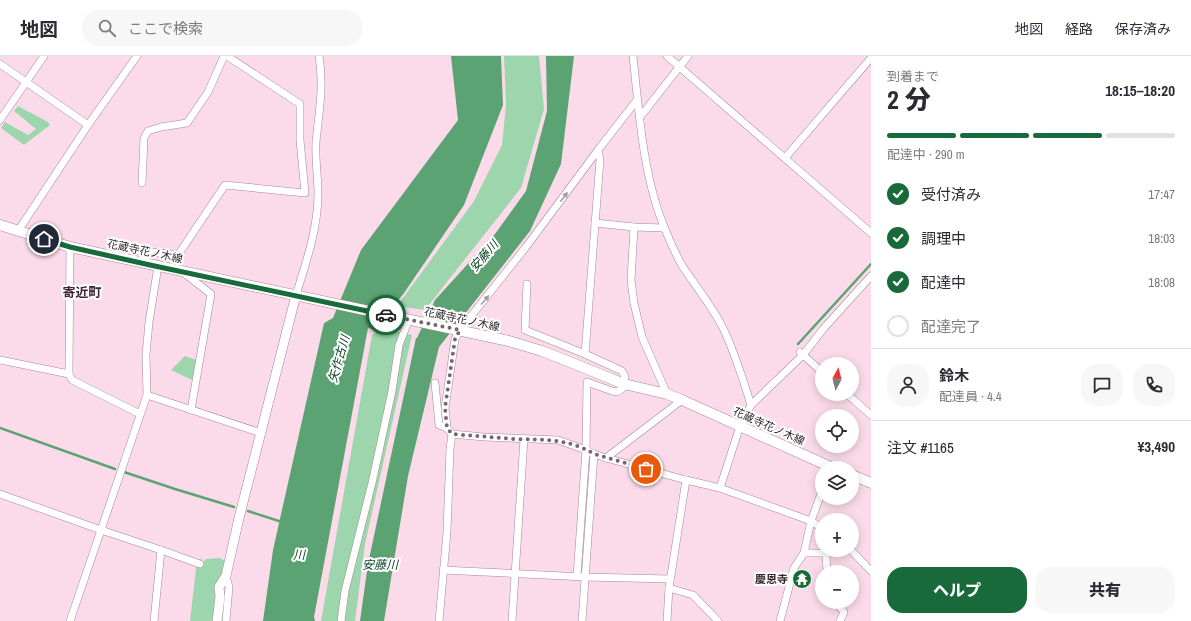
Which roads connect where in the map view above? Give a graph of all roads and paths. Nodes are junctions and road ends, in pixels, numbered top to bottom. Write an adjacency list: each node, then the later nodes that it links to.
1 (44, 56): 11 (street)
2 (137, 56): 15 (street)
3 (225, 56): 18 (street); 26 (street)
4 (319, 56): 31 (street)
5 (633, 56): 12 (street)
6 (667, 56): 10 (street)
7 (688, 56): 10 (street)
8 (870, 57): 17 (street)
9 (0, 64): 11 (street)
10 (679, 66): 13 (street); 17 (street)
11 (26, 82): 14 (street); 15 (street)
12 (637, 100): 13 (street); 16 (street)
13 (640, 117): 22 (street)
14 (0, 120)
15 (88, 125): 23 (street)
16 (598, 150): 19 (street); 33 (street, one-way to 16)
17 (785, 158): 24 (street)
18 (142, 183)
19 (595, 223): 21 (street); 35 (street)
20 (0, 225): 23 (main road, 花蔵寺花ノ木線)
21 (634, 227): 22 (street); 41 (street)
22 (664, 228): 45 (street)
23 (18, 231): 25 (main road, 花蔵寺花ノ木線)
24 (871, 233)
25 (70, 247): 26 (main road, 花蔵寺花ノ木線); 38 (street)
26 (142, 263): 27 (main road, 花蔵寺花ノ木線)
27 (158, 266): 28 (main road, 花蔵寺花ノ木線); 42 (street)
28 (182, 271): 31 (main road, 花蔵寺花ノ木線); 46 (street)
29 (871, 276): 34 (street)
30 (527, 284): 35 (street)
31 (298, 296): 32 (main road, 花蔵寺花ノ木線); 51 (street)
32 (409, 319): 33 (main road, 花蔵寺花ノ木線); 85 (street)
33 (458, 330): 40 (main road, 花蔵寺花ノ木線); 50 (street)
34 (801, 353): 37 (street); 45 (street)
35 (585, 354): 40 (street)
36 (0, 360): 38 (street)
37 (815, 366)
38 (69, 374): 47 (street)
39 (435, 383): 50 (street)
40 (624, 384): 41 (main road, 花蔵寺花ノ木線); 54 (street)
41 (667, 394): 43 (main road, 花蔵寺花ノ木線)
42 (147, 395): 46 (street); 47 (street)
43 (682, 400): 49 (main road, 花蔵寺花ノ木線); 56 (street)
44 (855, 401): 48 (street)
45 (752, 405): 49 (street)
46 (191, 410): 51 (street)
47 (140, 414): 66 (street)
48 (871, 415)
49 (740, 426): 57 (main road, 花蔵寺花ノ木線); 61 (street)
50 (447, 428): 52 (street)
51 (261, 433): 75 (street)
52 (452, 434): 53 (street); 72 (street)
53 (524, 439): 54 (street); 74 (street)
54 (586, 450): 55 (street); 76 (street)
55 (594, 454): 56 (street); 77 (street)
56 (606, 458): 59 (street)
57 (816, 461)
58 (859, 478): 60 (main road)
59 (686, 480): 61 (street); 78 (street)
60 (871, 483)
61 (720, 488): 64 (street)
62 (0, 494): 66 (street)
63 (817, 505): 64 (street)
64 (812, 521): 65 (street); 68 (street)
65 (815, 523)
66 (101, 530): 67 (street); 81 (street)
67 (161, 550): 70 (street); 82 (street)
68 (804, 553): 71 (street); 91 (street)
69 (858, 557): 73 (street)
70 (200, 564)
71 (827, 565)
72 (444, 570): 74 (street); 86 (street)
73 (871, 571)
74 (515, 574): 76 (street); 87 (street)
75 (226, 576): 83 (street); 84 (street)
76 (576, 576): 77 (street)
77 (585, 577): 78 (street); 88 (street)
78 (670, 579): 79 (street)
79 (669, 588): 89 (street); 90 (street)
80 (841, 609): 92 (street)
81 (70, 621)
82 (154, 621)
83 (217, 621)
84 (226, 621)
85 (341, 621)
86 (439, 621)
87 (512, 621)
88 (582, 621)
89 (667, 621)
90 (718, 621)
91 (780, 621)
92 (840, 621)

